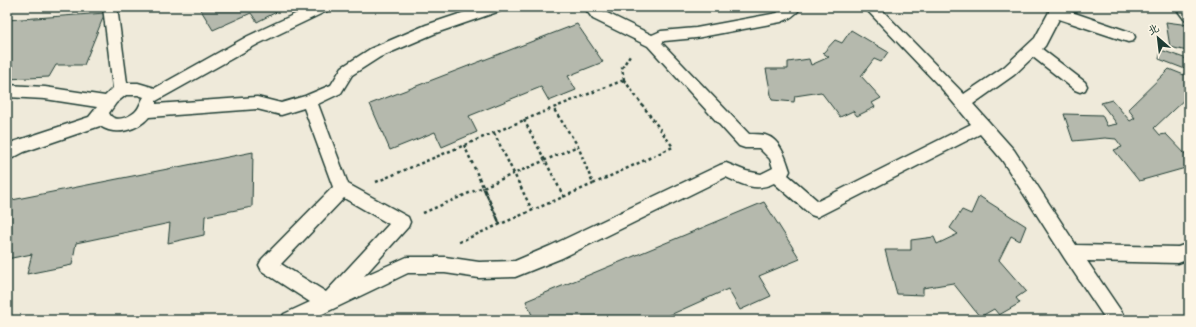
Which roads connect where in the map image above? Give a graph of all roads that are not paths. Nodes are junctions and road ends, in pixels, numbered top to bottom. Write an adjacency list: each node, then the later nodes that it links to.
1 (110, 7): 15 (lane)
2 (322, 7): 16 (lane)
3 (495, 7): 17 (lane)
4 (591, 7): 11 (lane)
5 (794, 7): 11 (lane)
6 (871, 7): 18 (lane)
7 (1182, 7): 9 (lane)
8 (1056, 9): 10 (lane); 12 (lane)
9 (1189, 15)
10 (1128, 37)
11 (653, 42): 22 (lane)
12 (1032, 49): 13 (lane); 18 (lane)
13 (1080, 86)
14 (7, 91): 19 (lane)
15 (121, 92): 16 (lane); 19 (lane)
16 (149, 100): 17 (lane); 19 (lane)
17 (309, 101): 23 (lane)
18 (963, 103): 20 (lane)
19 (102, 115): 21 (lane)
20 (983, 125): 22 (lane); 25 (lane)
21 (7, 154)
22 (775, 174): 26 (lane)
23 (346, 191): 26 (lane); 26 (lane)
24 (1189, 251): 25 (lane)
25 (1071, 253): 28 (lane)
26 (328, 303): 27 (lane)
27 (290, 320)
28 (1117, 320)

